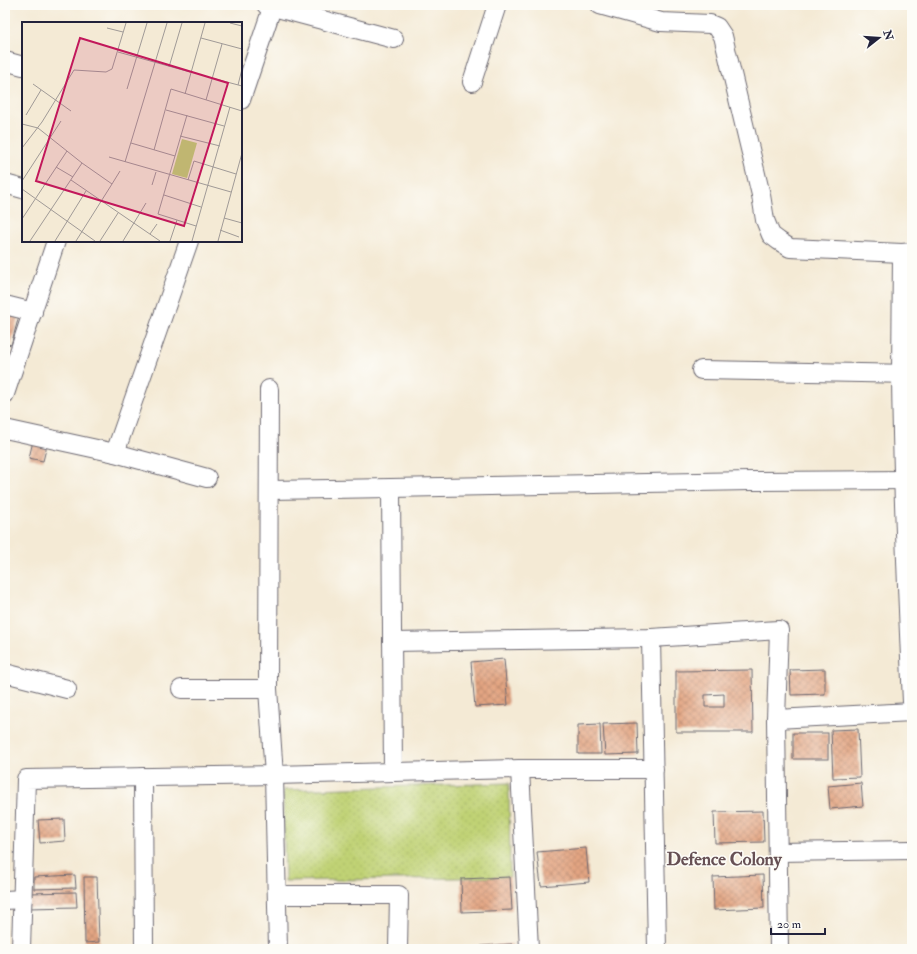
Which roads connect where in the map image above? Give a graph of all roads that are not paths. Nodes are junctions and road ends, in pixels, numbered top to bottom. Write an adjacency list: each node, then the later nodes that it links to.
1 (497, 5): 7 (street)
2 (600, 5): 13 (street)
3 (270, 6): 4 (street); 8 (street)
4 (394, 39)
5 (5, 61): 6 (street)
6 (22, 66)
7 (472, 82)
8 (242, 97)
9 (5, 184): 10 (street)
10 (22, 189)
11 (56, 242): 15 (street)
12 (189, 242): 21 (street)
13 (907, 252): 17 (street)
14 (5, 305): 15 (street)
15 (33, 312): 19 (street)
16 (701, 370): 17 (street)
17 (907, 374): 23 (street)
18 (269, 390): 25 (street)
19 (5, 394)
20 (5, 428): 21 (street)
21 (115, 453): 22 (street)
22 (207, 478)
23 (908, 479): 24 (street); 26 (street)
24 (391, 488): 25 (street); 28 (street)
25 (269, 490): 32 (street)
26 (909, 580): 33 (street)
27 (652, 638): 28 (street); 35 (street); 37 (street)
28 (392, 642): 38 (street)
29 (5, 672): 30 (street)
30 (67, 689)
31 (181, 689): 32 (street)
32 (268, 689): 39 (street)
33 (912, 702)
34 (912, 712): 35 (street)
35 (776, 719): 42 (street)
36 (520, 769): 37 (street); 38 (street); 50 (street)
37 (654, 769): 51 (street)
38 (392, 772): 39 (street)
39 (274, 775): 40 (street); 43 (street)
40 (143, 777): 44 (street); 47 (street)
41 (912, 850): 42 (street)
42 (778, 852): 52 (street)
43 (277, 895): 48 (street); 49 (street)
44 (23, 899): 45 (street); 46 (street)
45 (5, 900)
46 (21, 949)
47 (144, 949)
48 (278, 949)
49 (398, 949)
50 (529, 949)
51 (657, 949)
52 (779, 949)

